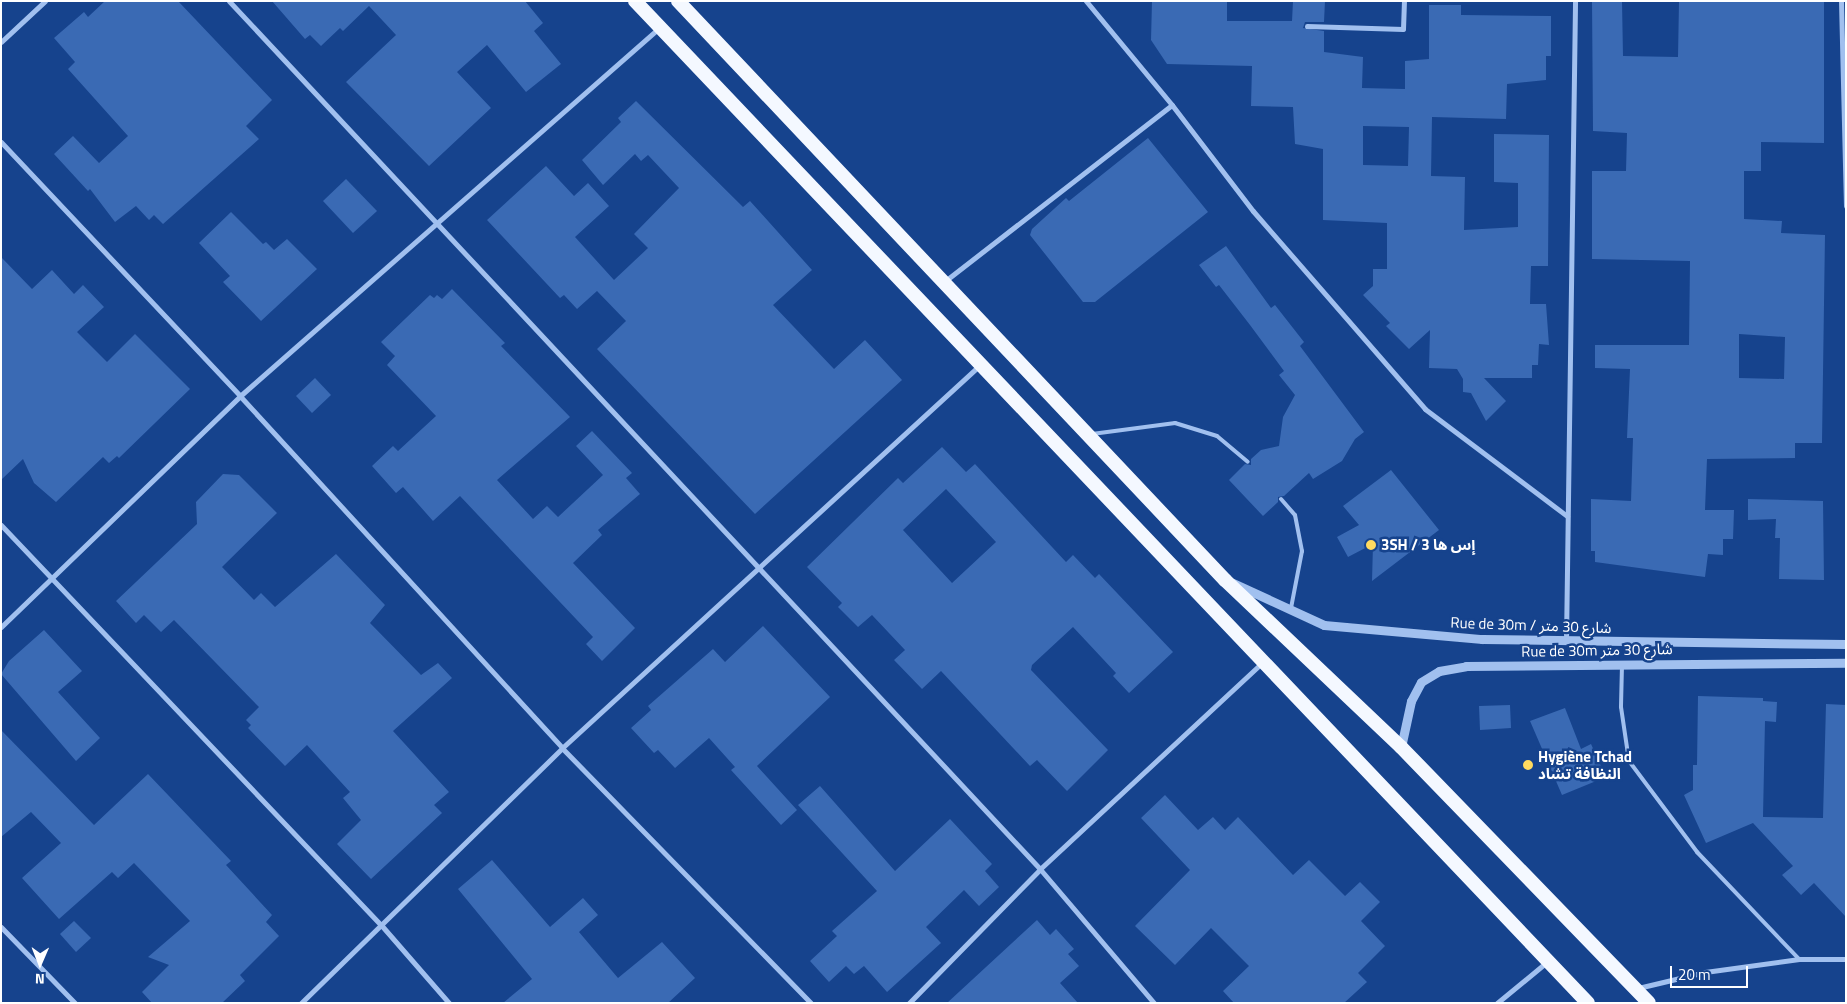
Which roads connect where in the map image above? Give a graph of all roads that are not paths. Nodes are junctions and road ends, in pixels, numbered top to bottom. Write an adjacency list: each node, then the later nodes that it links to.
1 (45, 1): 12 (street)
2 (229, 1): 16 (street)
3 (635, 1): 10 (highway)
4 (678, 1): 17 (highway)
5 (1086, 1): 13 (street)
6 (1404, 1): 9 (street)
7 (1575, 1): 23 (street)
8 (1841, 1): 11 (street)
9 (1307, 26)
10 (660, 27): 16 (street); 18 (highway)
11 (1843, 40): 15 (street)
12 (1, 42)
13 (1172, 105): 17 (street); 23 (street)
14 (1, 142): 19 (street)
15 (1846, 206)
16 (434, 224): 19 (street); 25 (street)
17 (944, 281): 20 (highway)
18 (982, 363): 25 (street); 32 (highway)
19 (240, 396): 26 (street); 36 (street)
20 (1089, 435): 21 (lane); 27 (highway)
21 (1248, 462)
22 (1281, 499): 28 (lane)
23 (1568, 516): 30 (street)
24 (1, 525): 26 (street)
25 (760, 567): 36 (street); 37 (street)
26 (52, 579): 29 (street); 38 (street)
27 (1225, 580): 28 (street, Rue de 30m / شارع 30 متر); 35 (highway)
28 (1291, 610): 30 (street, Rue de 30m / شارع 30 متر)
29 (1, 627)
30 (1566, 641): 31 (street, Rue de 30m / شارع 30 متر)
31 (1846, 644)
32 (1264, 661): 37 (street); 42 (highway)
33 (1622, 663): 34 (street, Rue de 30m شارع 30 متر); 35 (street, Rue de 30m شارع 30 متر); 40 (lane)
34 (1846, 663)
35 (1401, 747): 43 (highway)
36 (562, 748): 38 (street); 47 (street)
37 (1040, 869): 48 (street); 49 (street)
38 (382, 926): 45 (street); 46 (street)
39 (1, 927): 44 (street)
40 (1799, 959): 41 (street); 43 (street)
41 (1846, 959)
42 (1548, 960): 50 (street); 51 (highway)
43 (1636, 989): 52 (highway)
44 (75, 1003)
45 (301, 1003)
46 (450, 1003)
47 (811, 1003)
48 (909, 1003)
49 (1154, 1003)
50 (1497, 1003)
51 (1588, 1003)
52 (1649, 1003)

